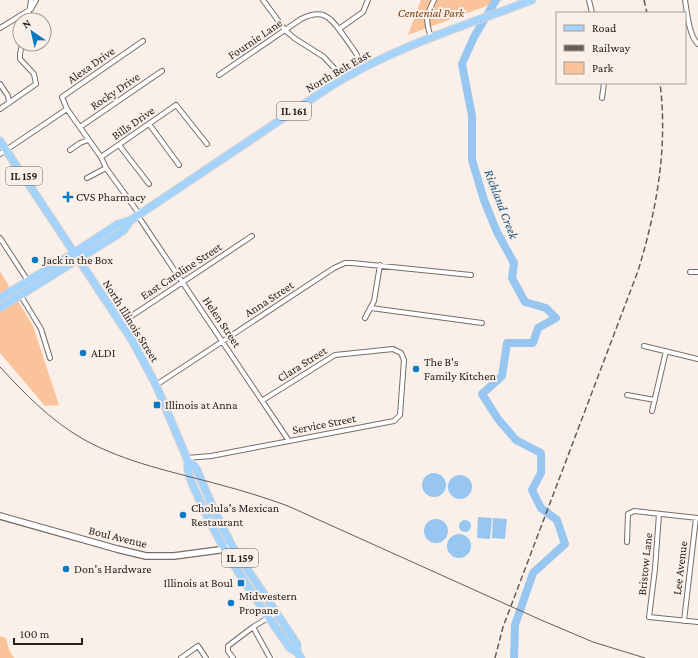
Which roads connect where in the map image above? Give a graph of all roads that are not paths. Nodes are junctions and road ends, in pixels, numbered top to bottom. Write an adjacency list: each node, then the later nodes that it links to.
1 (31, 0): 9 (street)
2 (36, 0): 9 (street)
3 (263, 0): 14 (street)
4 (368, 0): 13 (street)
5 (434, 0): 15 (street)
6 (532, 0): 15 (main road, North Belt East / IL 161)
7 (589, 0): 11 (street)
8 (685, 0): 17 (street)
9 (31, 9): 10 (street); 12 (street)
10 (30, 12)
11 (592, 12)
12 (0, 28)
13 (339, 29): 14 (street, Fournie Lane); 19 (street)
14 (285, 30): 21 (street, Fournie Lane); 22 (street)
15 (431, 37): 22 (main road, North Belt East / IL 161)
16 (143, 41): 28 (street, Alexa Drive)
17 (698, 44)
18 (20, 52): 26 (street)
19 (357, 55)
20 (162, 71): 30 (street, Rocky Drive)
21 (219, 75)
22 (341, 79): 42 (main road, North Belt East / IL 161)
23 (0, 84): 26 (street)
24 (604, 84): 25 (street)
25 (602, 98)
26 (9, 103): 27 (street)
27 (0, 109)
28 (67, 109): 30 (street, Helen Street); 36 (street)
29 (148, 124): 33 (street, Bills Drive); 34 (street, Bills Drive); 38 (street)
30 (80, 127): 32 (street, Helen Street)
31 (0, 140): 36 (main road, North Illinois Street / IL 159)
32 (88, 140): 35 (street); 37 (street, Helen Street)
33 (206, 144)
34 (120, 145): 37 (street, Bills Drive); 41 (street)
35 (70, 150)
36 (3, 152): 46 (main road, North Illinois Street / IL 159)
37 (101, 157): 39 (street, Helen Street)
38 (179, 165)
39 (106, 168): 40 (street); 42 (street, Helen Street)
40 (87, 178)
41 (149, 184)
42 (139, 215): 43 (main road, North Belt East / IL 161); 53 (street, Helen Street)
43 (131, 220): 46 (main road, North Belt East / IL 161); 47 (main road, North Belt East / IL 161)
44 (252, 236): 53 (street, East Caroline Street)
45 (0, 238): 52 (street)
46 (74, 253): 47 (main road, North Illinois Street / IL 159); 52 (main road, IL 161)
47 (78, 260): 54 (main road, IL 161); 59 (main road, North Illinois Street / IL 159)
48 (380, 265): 51 (street, Anna Street); 57 (street); 61 (street, Anna Street)
49 (690, 272): 50 (street)
50 (698, 272)
51 (471, 275)
52 (28, 281): 55 (main road, IL 161)
53 (183, 282): 59 (street, East Caroline Street); 61 (street, Helen Street)
54 (21, 296): 56 (main road, IL 161); 65 (street)
55 (0, 298)
56 (0, 308)
57 (371, 308): 58 (street); 60 (street)
58 (365, 318)
59 (121, 323): 67 (main road, North Illinois Street / IL 159)
60 (482, 323)
61 (223, 341): 67 (street, Anna Street); 69 (street, Helen Street)
62 (644, 346): 63 (street)
63 (666, 351): 66 (street); 70 (street)
64 (401, 353): 69 (street, Clara Street); 72 (street, Service Street)
65 (50, 358)
66 (698, 359)
67 (156, 385): 73 (main road, North Illinois Street / IL 159)
68 (627, 395): 70 (street)
69 (262, 400): 72 (street, Helen Street)
70 (655, 400): 71 (street)
71 (652, 410)
72 (289, 441): 73 (street, Service Street)
73 (188, 460): 78 (main road, North Illinois Street / IL 159); 79 (main road, North Illinois Street / IL 159)
74 (660, 514): 76 (street); 77 (street); 82 (street, Bristow Lane)
75 (0, 516): 79 (street, Boul Avenue)
76 (697, 518): 82 (street, Lee Avenue)
77 (627, 542)
78 (232, 546): 79 (street, Boul Avenue); 80 (main road, North Illinois Street / IL 159)
79 (223, 548): 81 (main road, North Illinois Street / IL 159)
80 (276, 613): 81 (street); 85 (main road, North Illinois Street / IL 159)
81 (269, 617): 84 (street); 85 (main road, North Illinois Street / IL 159)
82 (684, 621): 83 (street)
83 (698, 622)
84 (253, 627): 88 (street); 89 (street)
85 (299, 655)
86 (181, 658): 87 (street)
87 (206, 658)
88 (233, 658)
89 (270, 658)

